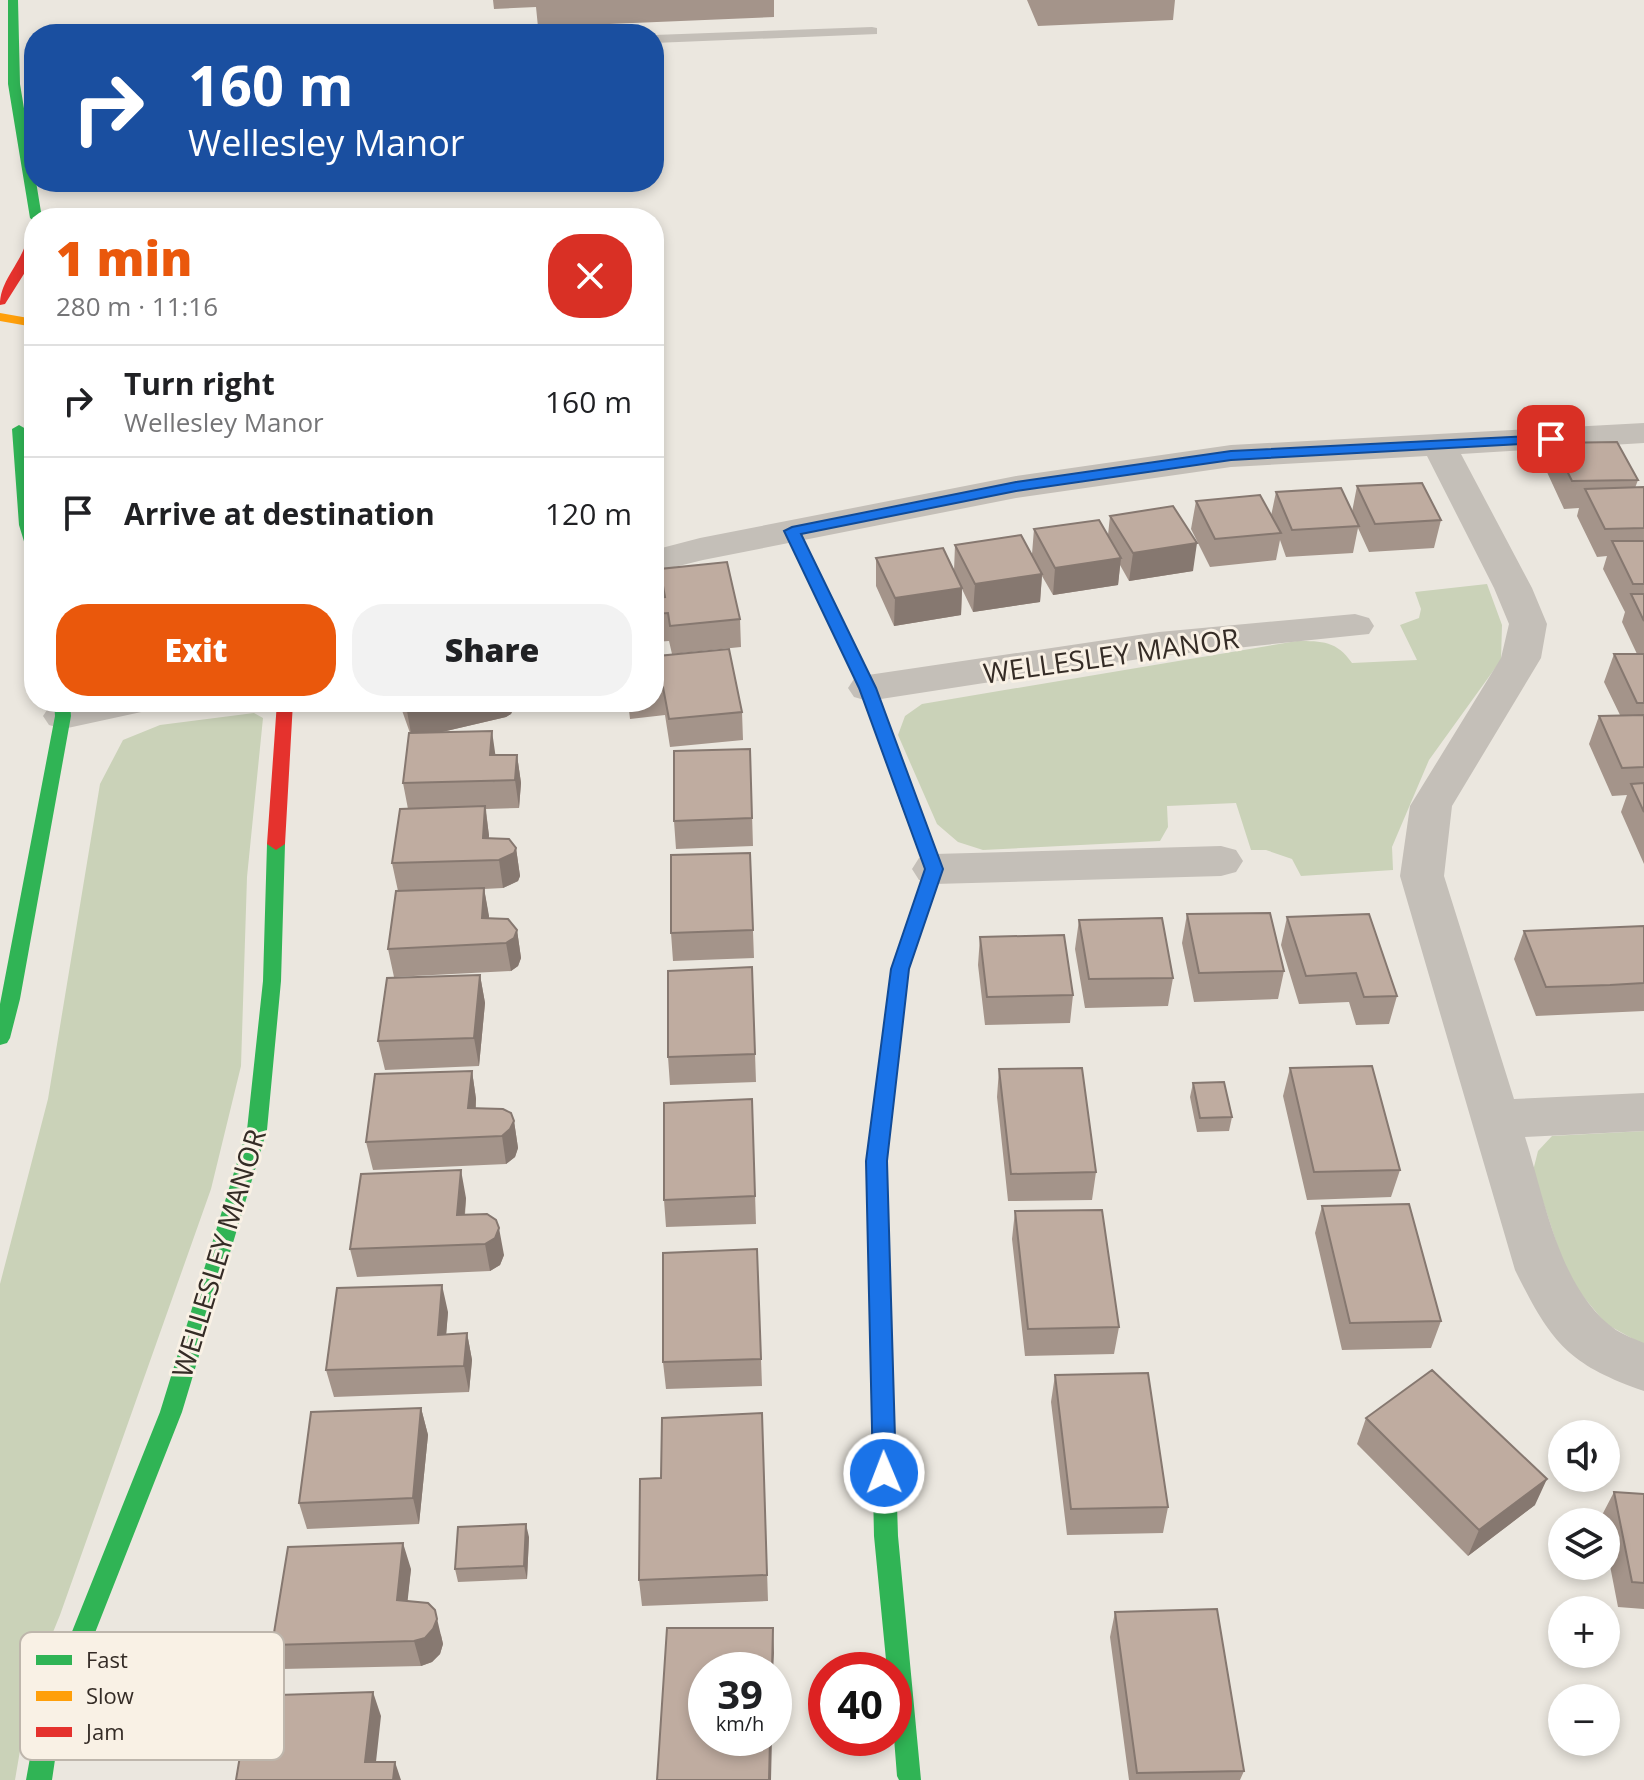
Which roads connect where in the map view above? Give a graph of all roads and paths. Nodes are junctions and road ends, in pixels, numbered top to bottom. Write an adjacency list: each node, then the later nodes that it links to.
1 (13, 0): 4 (street)
2 (872, 31): 3 (lane)
3 (664, 39)
4 (24, 118)
5 (24, 264): 6 (street)
6 (0, 301)
7 (0, 317): 8 (street)
8 (24, 321)
9 (24, 425): 11 (street)
10 (1644, 433): 12 (street)
11 (0, 435)
12 (1439, 445): 15 (street); 25 (street)
13 (9, 511): 14 (street)
14 (24, 523)
15 (792, 531): 16 (street); 18 (street)
16 (664, 558)
17 (1355, 626): 18 (street, WELLESLEY MANOR)
18 (868, 688): 22 (street)
19 (62, 712): 23 (street)
20 (284, 712): 27 (street, WELLESLEY MANOR)
21 (1221, 861): 22 (street)
22 (934, 869): 29 (street)
23 (0, 1038)
24 (1644, 1112): 25 (street)
25 (1497, 1119): 26 (street)
26 (1644, 1368)
27 (84, 1632)
28 (42, 1760): 30 (street, WELLESLEY MANOR)
29 (910, 1776)
30 (39, 1780)

